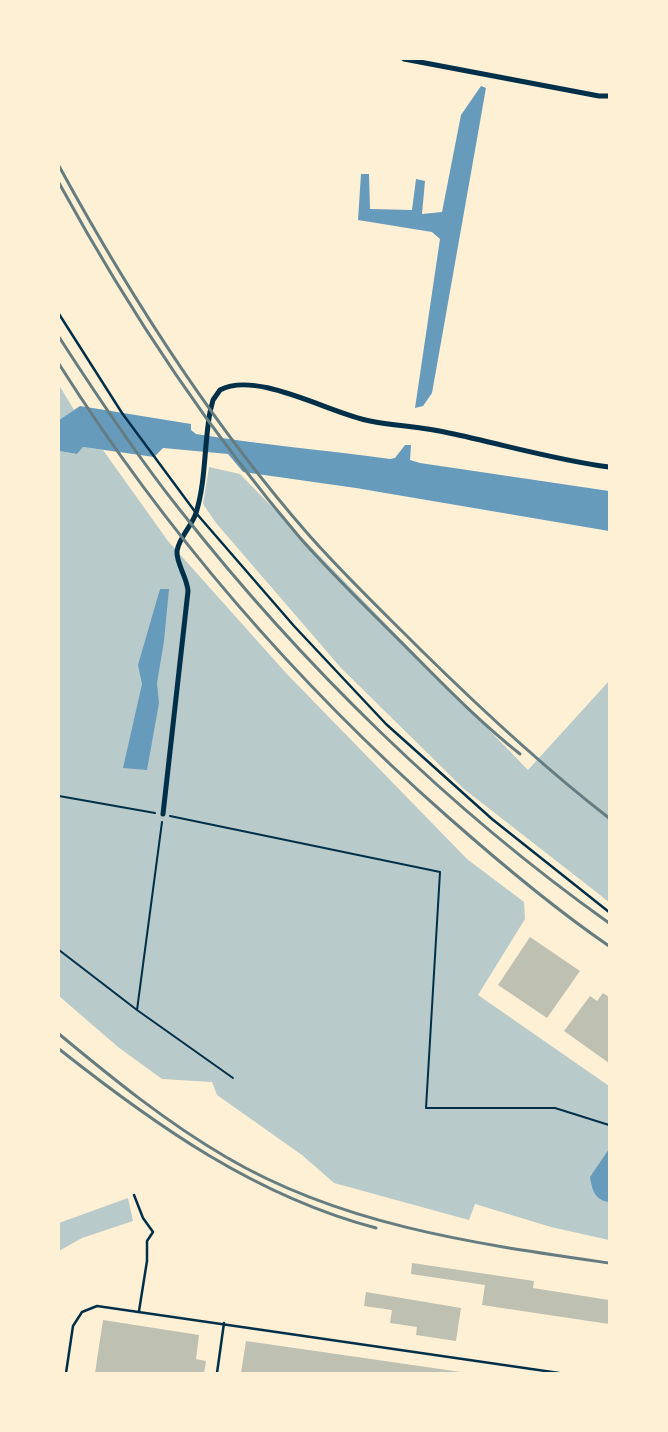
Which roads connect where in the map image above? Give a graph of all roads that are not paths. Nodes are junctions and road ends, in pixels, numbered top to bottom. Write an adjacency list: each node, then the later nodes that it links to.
1 (404, 59): 2 (street)
2 (609, 96)
3 (59, 314): 5 (lane)
4 (609, 467): 5 (street)
5 (196, 513): 6 (street); 7 (lane)
6 (163, 814)
7 (609, 912)
8 (134, 1196): 9 (lane)
9 (140, 1311): 10 (lane); 11 (lane)
10 (224, 1323): 12 (lane); 13 (lane)
11 (66, 1373)
12 (217, 1373)
13 (559, 1373)

